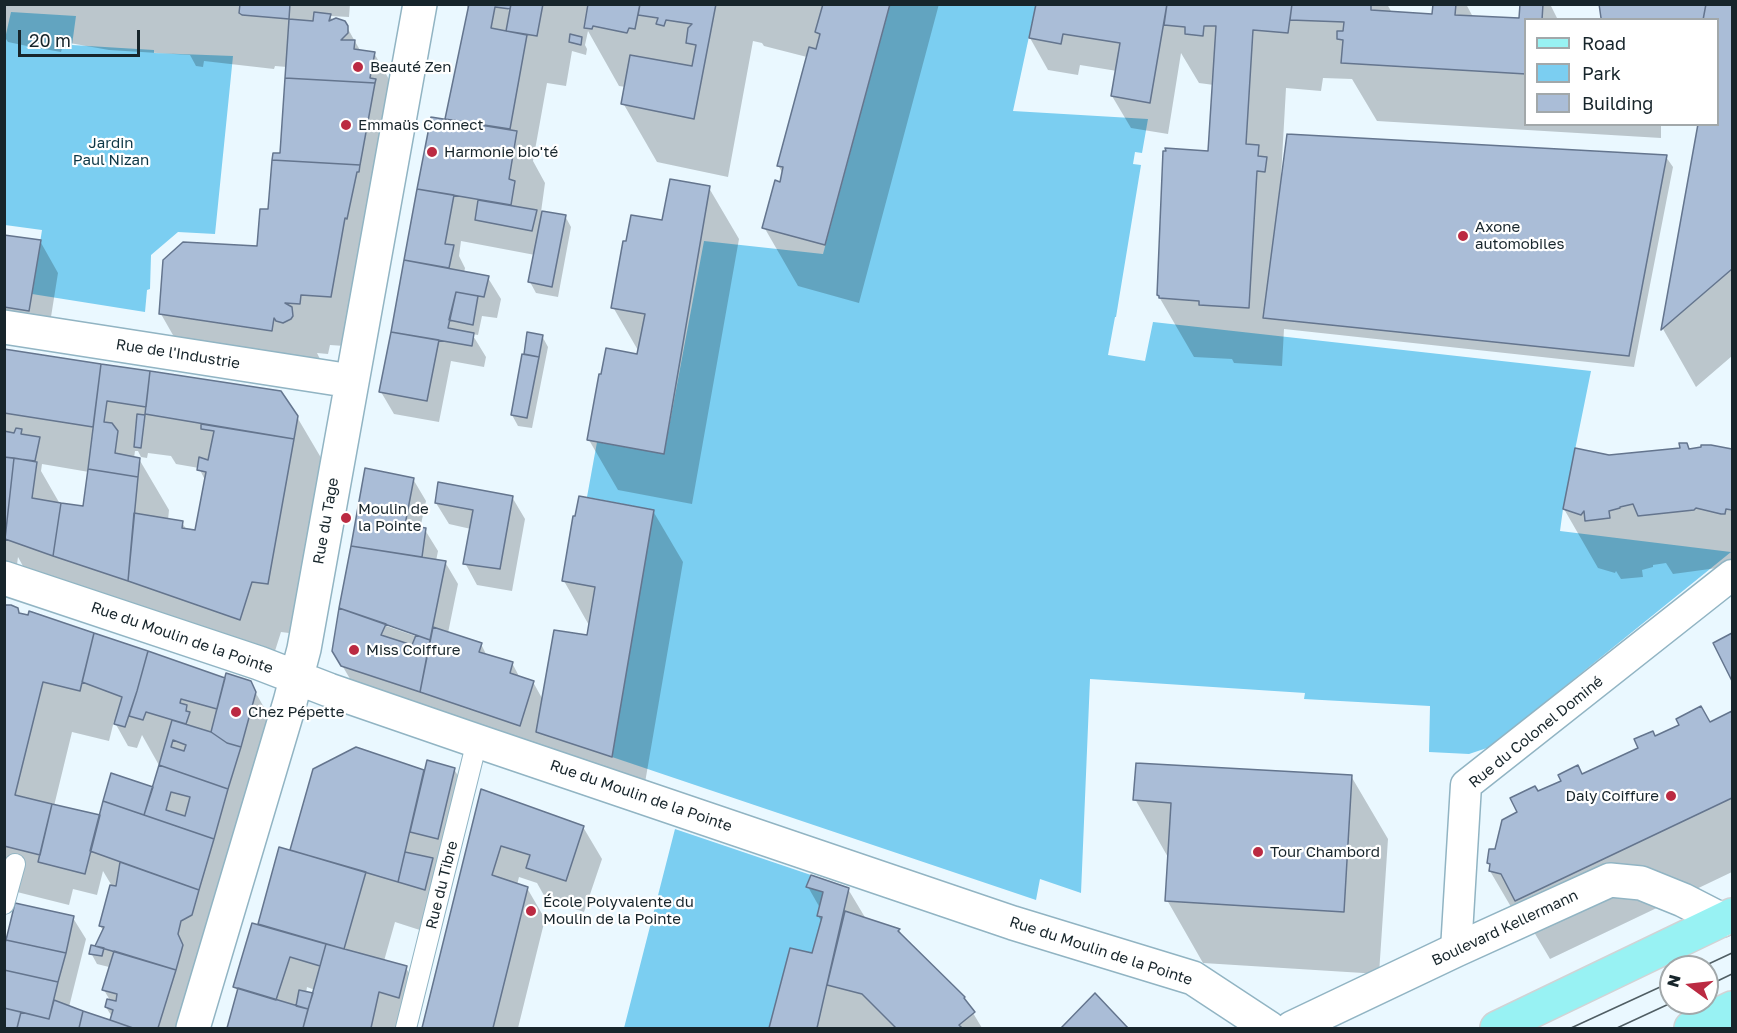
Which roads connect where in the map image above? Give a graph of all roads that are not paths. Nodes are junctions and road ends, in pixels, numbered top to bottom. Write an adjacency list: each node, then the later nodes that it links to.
1 (420, 4): 3 (street, Rue du Tage)
2 (4, 327): 3 (street, Rue de l'Industrie)
3 (351, 381): 6 (street, Rue du Tage)
4 (1732, 574): 11 (street, Rue du Colonel Dominé)
5 (4, 578): 6 (street, Rue du Moulin de la Pointe)
6 (297, 677): 7 (street, Rue du Moulin de la Pointe); 13 (street, Rue du Tage)
7 (477, 741): 14 (lane, Rue du Tibre); 15 (street, Rue du Moulin de la Pointe)
8 (15, 864): 9 (lane)
9 (4, 904)
10 (1727, 918): 11 (street, Boulevard Kellermann); 17 (main road, Boulevard Kellermann)
11 (1456, 950): 16 (street, Boulevard Kellermann)
12 (1732, 1008): 18 (main road)
13 (193, 1029)
14 (406, 1029)
15 (1269, 1029)
16 (1292, 1029)
17 (1497, 1029)
18 (1691, 1029)

